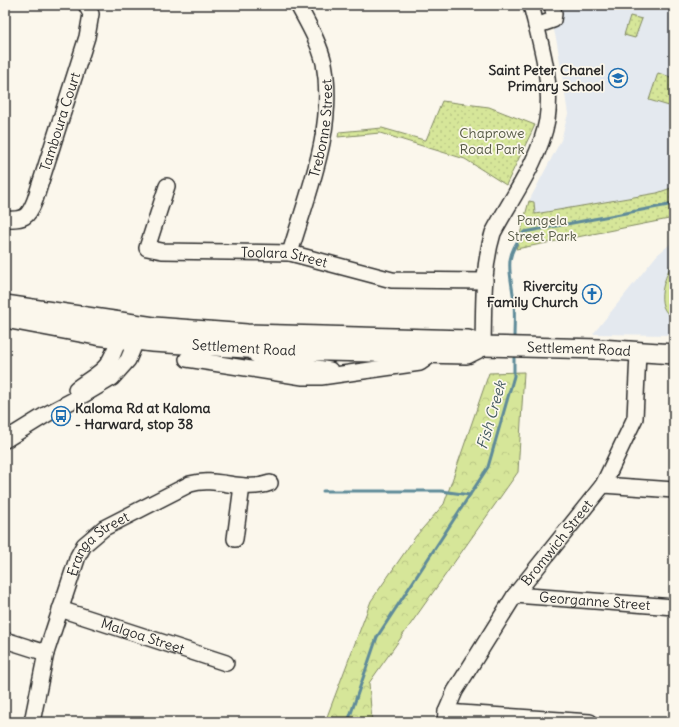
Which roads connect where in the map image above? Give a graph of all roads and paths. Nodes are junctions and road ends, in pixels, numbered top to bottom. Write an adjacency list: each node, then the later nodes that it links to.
1 (86, 5): 7 (street, Tamboura Court)
2 (298, 5): 8 (street, Trebonne Street)
3 (531, 5): 5 (street)
4 (552, 5): 5 (street)
5 (536, 26): 9 (street)
6 (167, 186): 8 (street, Toolara Street)
7 (5, 219)
8 (290, 253): 9 (street, Toolara Street)
9 (484, 281): 15 (street)
10 (5, 305): 12 (main road, Settlement Road)
11 (5, 318): 12 (main road, Settlement Road)
12 (128, 331): 13 (main road, Settlement Road); 14 (main road, Settlement Road); 21 (street)
13 (341, 337): 15 (main road, Settlement Road); 16 (main road)
14 (207, 346): 16 (main road, Settlement Road); 20 (street)
15 (483, 346): 16 (main road, Settlement Road); 17 (main road, Settlement Road)
16 (434, 353): 20 (street)
17 (638, 353): 18 (main road, Settlement Road); 23 (street, Bromwich Street)
18 (674, 354)
19 (186, 358): 20 (street)
20 (367, 370)
21 (5, 440)
22 (270, 482): 24 (street, Eranga Street)
23 (603, 485): 25 (street); 27 (street, Bromwich Street)
24 (242, 486): 26 (street); 29 (street, Eranga Street)
25 (674, 490)
26 (235, 539)
27 (515, 595): 28 (street, Georganne Street); 33 (street, Bromwich Street)
28 (674, 607)
29 (60, 609): 31 (street, Eranga Street); 32 (street, Malgoa Street)
30 (5, 640): 31 (street)
31 (46, 653): 34 (street, Eranga Street)
32 (226, 663)
33 (445, 717): 35 (street)
34 (32, 722)
35 (583, 722): 36 (street)
36 (590, 722)

